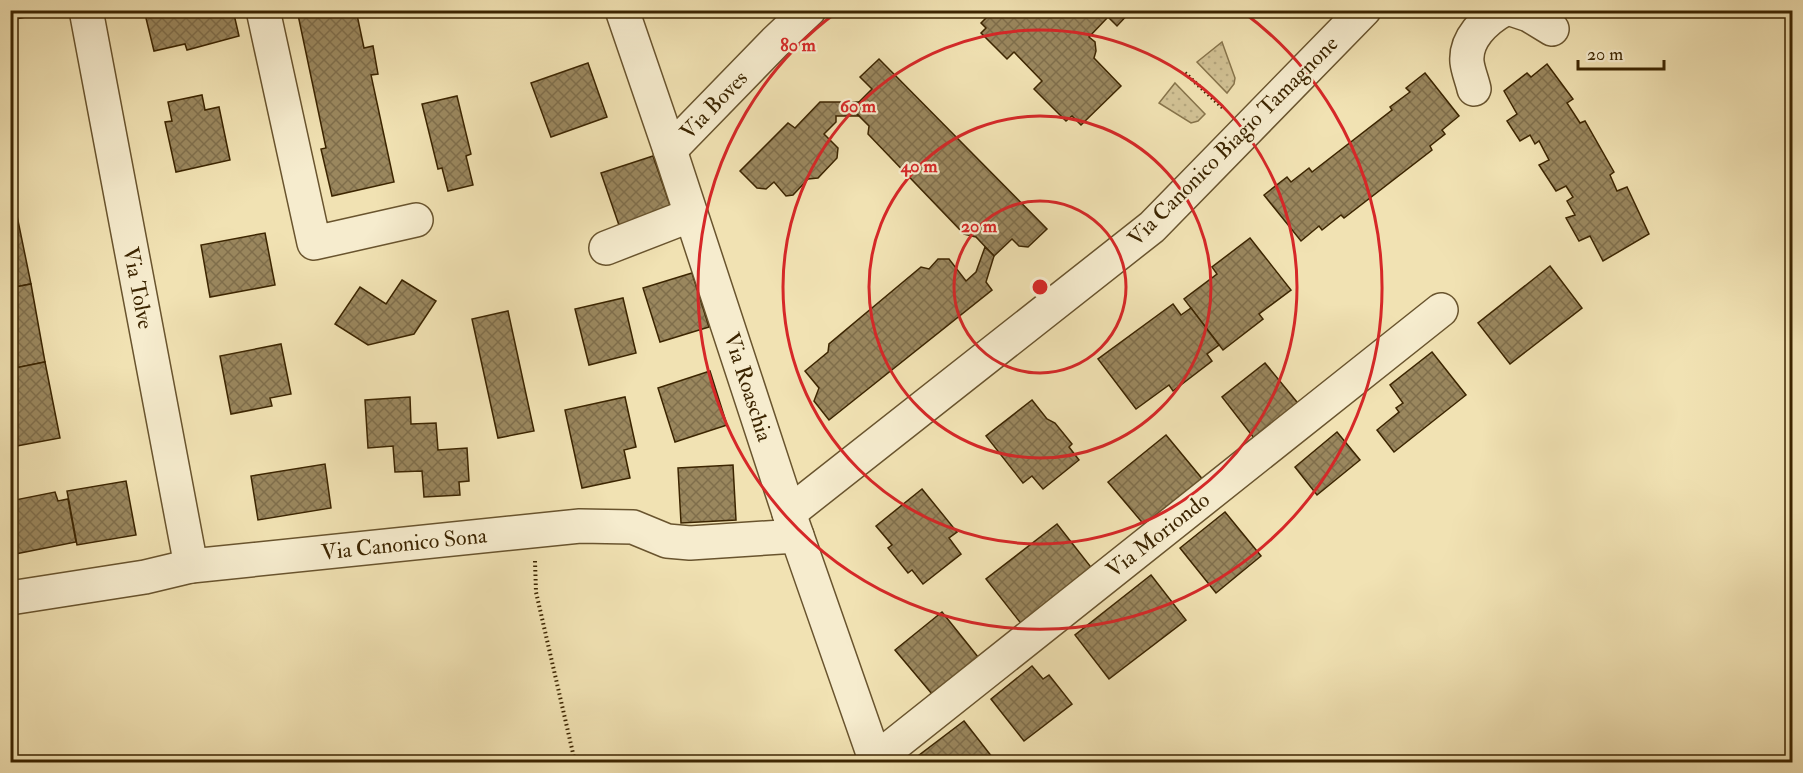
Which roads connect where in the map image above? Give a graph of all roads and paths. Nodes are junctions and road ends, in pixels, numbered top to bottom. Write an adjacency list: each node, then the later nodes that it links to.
1 (86, 10): 18 (street, Via Tolve)
2 (263, 10): 13 (street)
3 (622, 10): 11 (street, Via Roaschia)
4 (809, 10): 11 (street, Via Boves)
5 (1364, 10): 10 (street, Via Canonico Biagio Tamagnone)
6 (1497, 12): 7 (street); 9 (street)
7 (1552, 29)
8 (1185, 74): 10 (path)
9 (1474, 89)
10 (1246, 131): 16 (street, Via Canonico Biagio Tamagnone)
11 (670, 150): 12 (street, Via Roaschia)
12 (692, 215): 14 (street); 16 (street, Via Roaschia)
13 (416, 220)
14 (606, 248)
15 (1441, 310): 20 (street, Via Moriondo)
16 (793, 525): 17 (street, Via Canonico Sona); 20 (street, Via Roaschia)
17 (533, 531): 18 (street, Via Canonico Sona); 21 (path)
18 (191, 566): 19 (street, Via Canonico Sona)
19 (10, 598)
20 (876, 761)
21 (575, 762)

